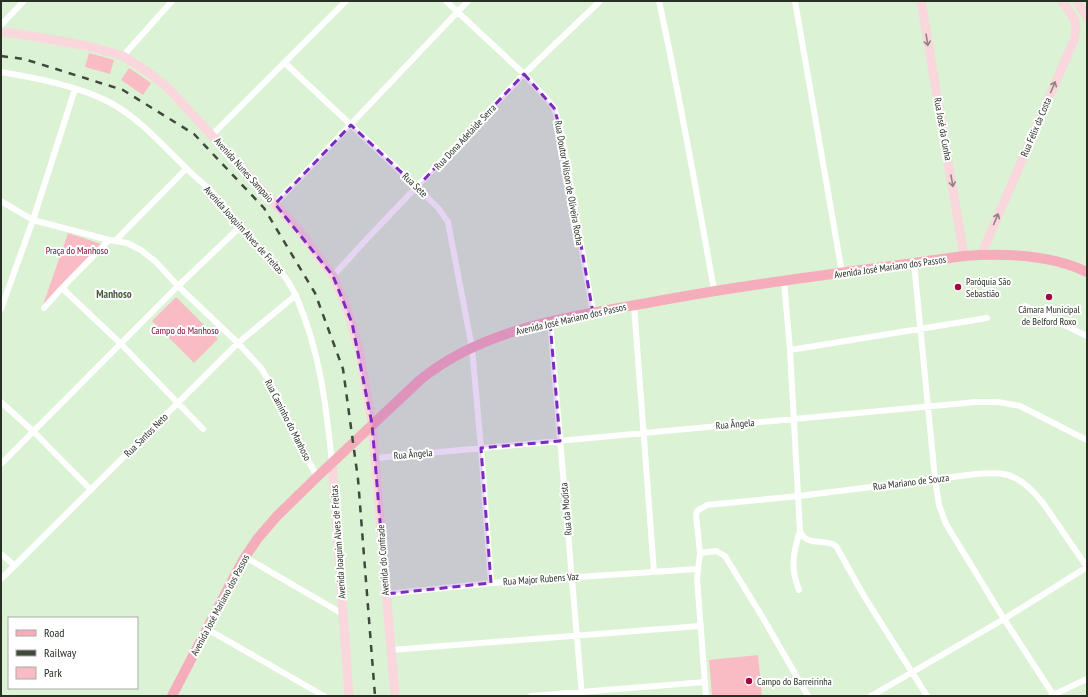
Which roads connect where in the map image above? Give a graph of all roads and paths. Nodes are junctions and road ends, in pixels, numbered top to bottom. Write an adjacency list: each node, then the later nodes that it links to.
1 (24, 1): 14 (street)
2 (172, 1): 16 (street)
3 (346, 1): 17 (street)
4 (446, 1): 12 (street, Rua Doutor Wilson de Oliveira Rocha)
5 (468, 1): 12 (street)
6 (600, 1): 19 (street, Rua Dona Adelaide Serra)
7 (659, 1): 41 (street)
8 (795, 1): 34 (street)
9 (921, 1): 31 (street, Rua José da Cunha, one-way to 31)
10 (1062, 1): 30 (street, Rua Félix da Costa, one-way to 10)
11 (1078, 1): 13 (street)
12 (458, 11): 19 (street, Rua Doutor Wilson de Oliveira Rocha); 21 (street)
13 (1087, 16)
14 (1, 25)
15 (1, 32): 16 (street, Avenida Nunes Sampaio)
16 (123, 56): 22 (street, Avenida Nunes Sampaio)
17 (284, 63): 21 (street, Rua Sete); 22 (street)
18 (1, 72): 20 (street, Avenida Joaquim Alves de Freitas)
19 (524, 74): 24 (street, Rua Dona Adelaide Serra); 47 (street, Rua Doutor Wilson de Oliveira Rocha)
20 (76, 89): 23 (street, Avenida Joaquim Alves de Freitas); 27 (street)
21 (351, 125): 24 (street, Rua Sete); 26 (street)
22 (212, 135): 26 (street, Avenida Nunes Sampaio)
23 (186, 169): 28 (street, Avenida Joaquim Alves de Freitas); 29 (street)
24 (417, 187): 35 (street, Rua Dona Adelaide Serra); 54 (street, Rua Sete)
25 (1, 201): 27 (street, Rua Caminho do Manhoso)
26 (275, 204): 35 (street, Avenida Nunes Sampaio)
27 (33, 220): 29 (street, Rua Caminho do Manhoso); 40 (street)
28 (240, 227): 37 (street); 42 (street, Avenida Joaquim Alves de Freitas)
29 (112, 240): 37 (street, Rua Caminho do Manhoso); 39 (street)
30 (981, 255): 31 (main road, Avenida José Mariano dos Passos); 33 (main road, Avenida José Mariano dos Passos)
31 (964, 256): 32 (main road, Avenida José Mariano dos Passos)
32 (914, 264): 34 (main road, Avenida José Mariano dos Passos); 50 (street)
33 (1087, 272)
34 (842, 273): 36 (main road, Avenida José Mariano dos Passos)
35 (333, 276): 60 (street, Avenida Nunes Sampaio)
36 (784, 281): 41 (main road, Avenida José Mariano dos Passos); 55 (street)
37 (178, 286): 52 (street); 53 (street, Rua Caminho do Manhoso)
38 (1, 287): 40 (street)
39 (62, 288): 45 (street); 52 (street)
40 (8, 290): 46 (street)
41 (714, 290): 43 (main road, Avenida José Mariano dos Passos)
42 (296, 295): 53 (street, Rua Santos Neto); 68 (street, Avenida Joaquim Alves de Freitas)
43 (634, 305): 47 (main road, Avenida José Mariano dos Passos); 63 (street)
44 (1025, 306): 51 (street)
45 (44, 308)
46 (1, 309)
47 (593, 313): 49 (main road, Avenida José Mariano dos Passos)
48 (987, 318): 50 (street)
49 (550, 322): 54 (main road, Avenida José Mariano dos Passos); 65 (street, Rua da Modista)
50 (920, 329): 55 (street); 58 (street)
51 (1087, 336)
52 (120, 343): 57 (street); 62 (street)
53 (238, 343): 57 (street, Rua Santos Neto); 70 (street, Rua Caminho do Manhoso)
54 (472, 348): 60 (main road, Avenida José Mariano dos Passos); 66 (street, Rua Sete)
55 (790, 350): 59 (street)
56 (1, 402): 62 (street)
57 (178, 402): 61 (street); 72 (street, Rua Santos Neto)
58 (928, 405): 59 (street, Rua Ângela); 64 (street, Rua Ângela); 71 (street)
59 (794, 418): 63 (street, Rua Ângela); 73 (street)
60 (372, 424): 67 (street, Avenida do Confrade); 68 (main road, Avenida José Mariano dos Passos)
61 (203, 429)
62 (34, 432): 69 (street); 72 (street)
63 (644, 433): 65 (street, Rua Ângela); 81 (street)
64 (1087, 440)
65 (560, 441): 66 (street, Rua Ângela); 82 (street, Rua da Modista)
66 (481, 448): 67 (street, Rua Ângela); 84 (street, Rua Sete)
67 (376, 458): 86 (street, Avenida do Confrade)
68 (332, 463): 70 (main road, Avenida José Mariano dos Passos); 87 (street, Avenida Joaquim Alves de Freitas)
69 (1, 464)
70 (317, 477): 77 (main road, Avenida José Mariano dos Passos)
71 (935, 479): 73 (street, Rua Mariano de Souza); 79 (street, Rua Mariano de Souza); 88 (street)
72 (92, 490): 78 (street, Rua Santos Neto)
73 (799, 496): 74 (street); 75 (street, Rua Mariano de Souza)
74 (800, 531): 85 (street); 93 (street)
75 (700, 553): 80 (street); 103 (street)
76 (1, 554): 78 (street)
77 (245, 557): 87 (street); 90 (main road, Avenida José Mariano dos Passos)
78 (14, 565): 83 (street, Rua Santos Neto)
79 (1087, 567): 88 (street)
80 (697, 569): 81 (street, Rua Major Rubens Vaz); 89 (street)
81 (654, 572): 82 (street, Rua Major Rubens Vaz)
82 (572, 577): 84 (street, Rua Major Rubens Vaz); 91 (street, Rua da Modista)
83 (1, 579)
84 (491, 583): 86 (street, Rua Major Rubens Vaz)
85 (799, 590)
86 (386, 594): 92 (street, Avenida do Confrade)
87 (343, 614): 99 (street, Avenida Joaquim Alves de Freitas)
88 (1004, 619): 93 (street); 106 (street)
89 (700, 626): 91 (street); 95 (street)
90 (207, 629): 97 (main road, Avenida José Mariano dos Passos); 98 (street)
91 (577, 635): 92 (street); 96 (street, Rua da Modista)
92 (391, 650): 100 (street, Avenida do Confrade)
93 (912, 672): 104 (street); 105 (street)
94 (1087, 679): 106 (street)
95 (705, 682): 96 (street); 102 (street)
96 (582, 694): 101 (street)
97 (172, 696)
98 (324, 696)
99 (349, 696)
100 (395, 696)
101 (531, 696)
102 (706, 696)
103 (808, 696)
104 (871, 696)
105 (927, 696)
106 (1053, 696)

